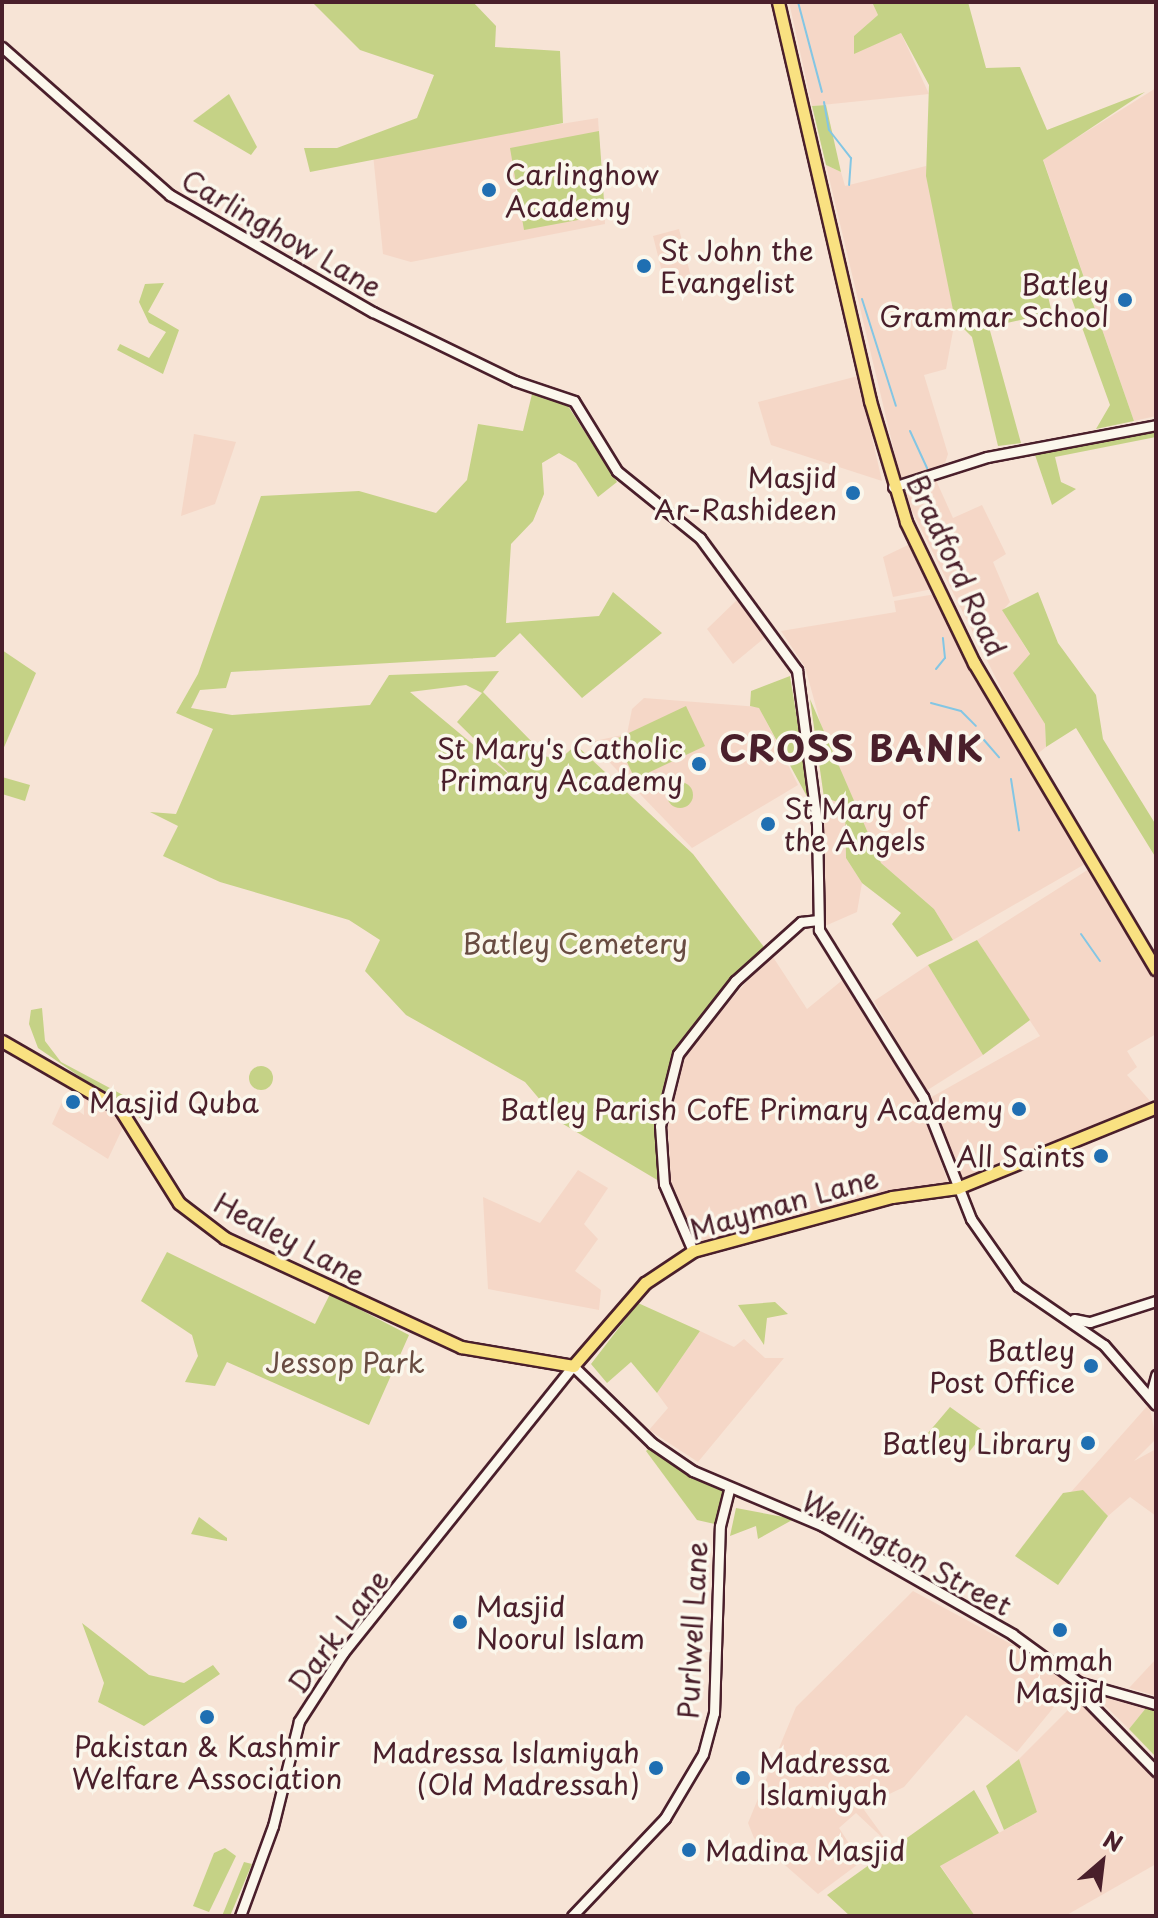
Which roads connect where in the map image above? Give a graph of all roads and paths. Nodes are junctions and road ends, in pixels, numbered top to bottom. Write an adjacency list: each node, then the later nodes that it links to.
1 (778, 2): 4 (main road, Bradford Road)
2 (2, 47): 5 (street, Carlinghow Lane)
3 (1156, 425): 4 (street)
4 (893, 487): 6 (main road, Bradford Road)
5 (818, 920): 9 (street); 10 (street)
6 (1156, 969)
7 (2, 1041): 15 (main road, Healey Lane)
8 (1156, 1107): 9 (main road, Mayman Lane)
9 (957, 1188): 10 (main road, Mayman Lane); 12 (street)
10 (693, 1251): 15 (main road, Mayman Lane)
11 (1156, 1301): 13 (street)
12 (1067, 1316): 13 (street); 14 (street)
13 (1103, 1318): 14 (street)
14 (1104, 1345): 17 (street)
15 (573, 1366): 20 (street, Wellington Street); 24 (street, Dark Lane)
16 (1156, 1369): 17 (street)
17 (1134, 1374): 19 (street)
18 (1156, 1375): 19 (street)
19 (1153, 1402)
20 (729, 1491): 22 (street, Wellington Street); 25 (street, Purlwell Lane)
21 (1076, 1689): 23 (street)
22 (1156, 1704)
23 (1156, 1771)
24 (240, 1916)
25 (572, 1916)

